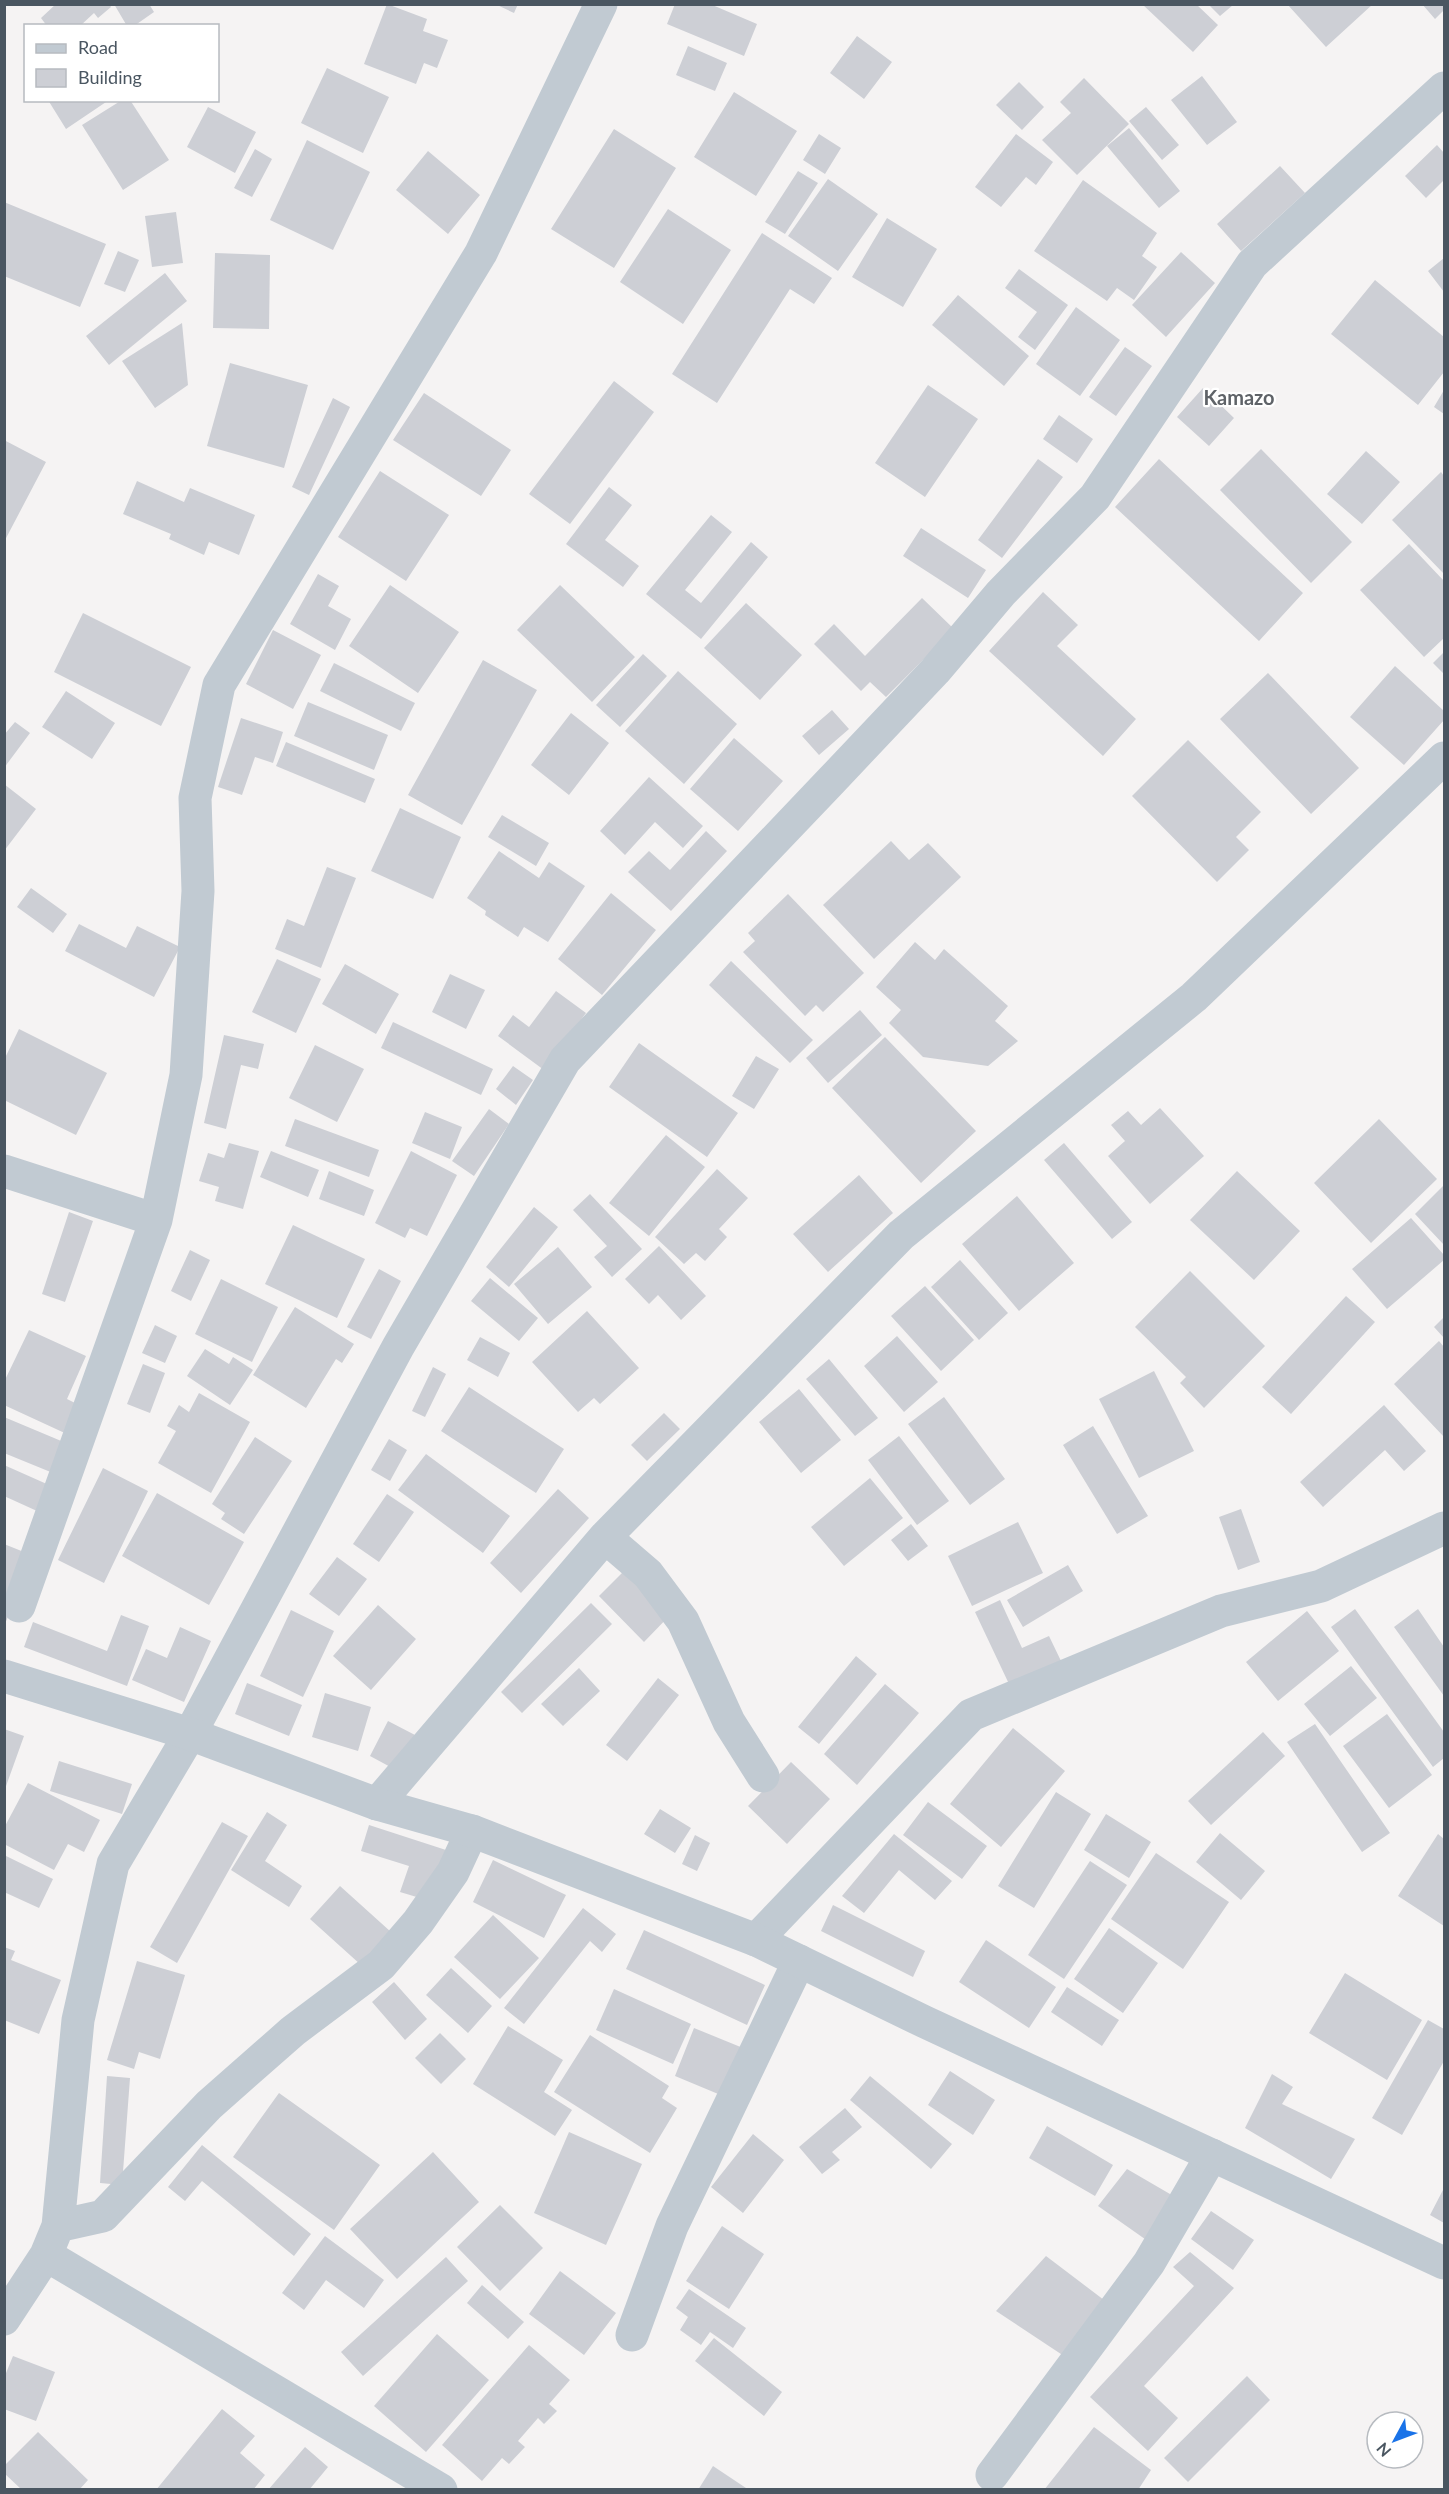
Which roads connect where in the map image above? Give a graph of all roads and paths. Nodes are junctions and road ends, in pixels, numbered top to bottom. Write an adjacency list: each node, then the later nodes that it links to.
1 (601, 4): 5 (street)
2 (1444, 88): 10 (street)
3 (1444, 758): 7 (street)
4 (4, 1171): 5 (street)
5 (156, 1220): 8 (street)
6 (1444, 1528): 14 (street)
7 (606, 1537): 11 (street); 12 (street)
8 (18, 1606)
9 (4, 1676): 10 (street)
10 (190, 1734): 12 (street); 17 (street)
11 (763, 1776)
12 (377, 1804): 13 (street)
13 (471, 1831): 14 (street); 17 (street)
14 (756, 1940): 15 (street)
15 (799, 1961): 16 (street); 21 (street)
16 (1212, 2155): 19 (street); 22 (street)
17 (58, 2226): 18 (street)
18 (46, 2255): 20 (street); 23 (street)
19 (1444, 2263)
20 (4, 2319)
21 (632, 2335)
22 (992, 2475)
23 (441, 2490)

